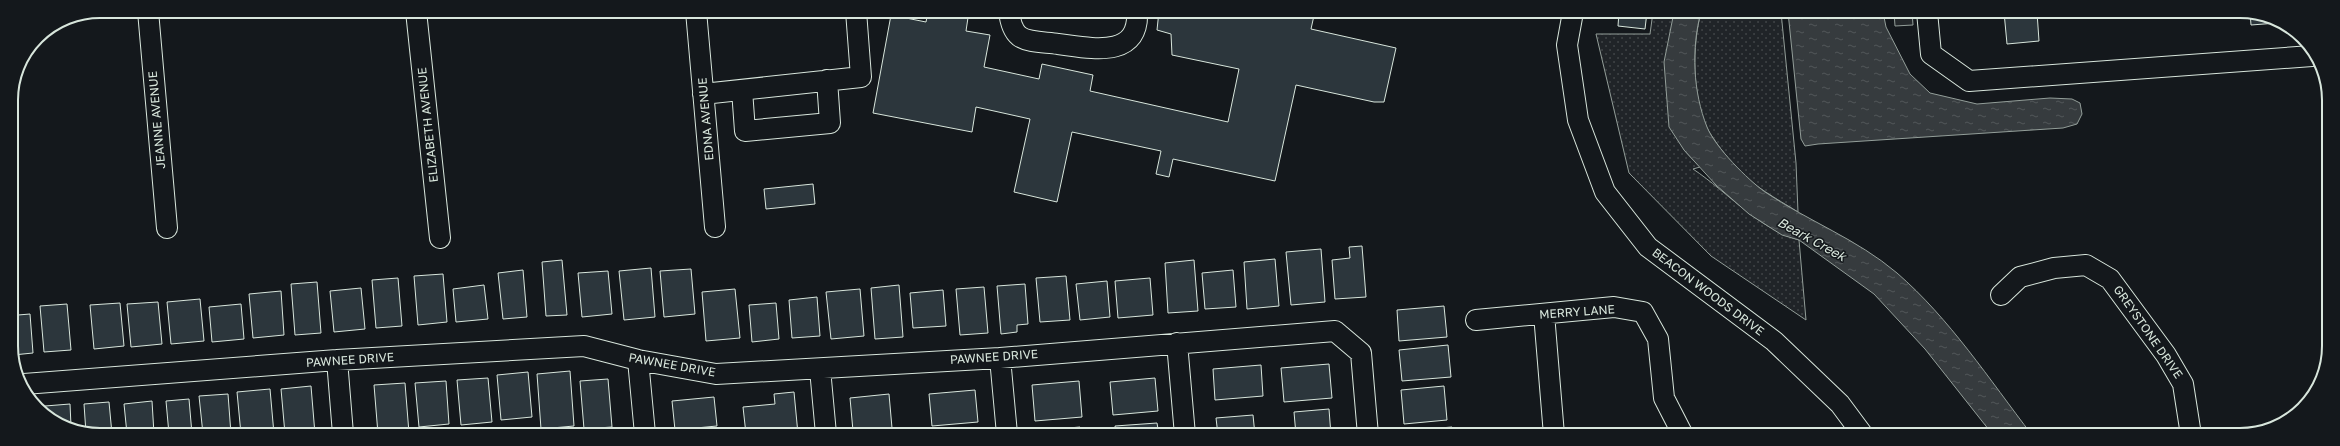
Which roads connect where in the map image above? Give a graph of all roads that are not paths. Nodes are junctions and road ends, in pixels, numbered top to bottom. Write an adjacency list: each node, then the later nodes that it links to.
1 (149, 18): 14 (street, JEANNE AVENUE)
2 (417, 18): 15 (street, ELIZABETH AVENUE)
3 (697, 18): 12 (street, EDNA AVENUE)
4 (857, 18): 10 (street)
5 (1011, 18): 6 (street)
6 (1138, 18)
7 (1572, 18): 33 (street, BEACON WOODS DRIVE)
8 (1928, 18): 9 (street)
9 (2309, 56)
10 (826, 80): 11 (street); 11 (street)
11 (742, 90): 12 (street)
12 (703, 94): 13 (street, EDNA AVENUE)
13 (715, 227)
14 (167, 228)
15 (440, 238)
16 (2001, 295): 34 (street, GREYSTONE DRIVE)
17 (1544, 314): 18 (street, MERRY LANE); 31 (street); 32 (street, MERRY LANE)
18 (1476, 320)
19 (1177, 343): 20 (street, PAWNEE DRIVE); 29 (street); 30 (street, PAWNEE DRIVE)
20 (1000, 358): 23 (street, PAWNEE DRIVE); 28 (street)
21 (337, 360): 22 (street, PAWNEE DRIVE); 24 (street, PAWNEE DRIVE); 25 (street)
22 (638, 360): 23 (street, PAWNEE DRIVE); 26 (street)
23 (820, 369): 27 (street)
24 (27, 384)
25 (343, 428)
26 (644, 428)
27 (825, 428)
28 (1006, 428)
29 (1184, 428)
30 (1367, 428)
31 (1553, 428)
32 (1679, 428)
33 (1858, 428)
34 (2189, 428)

